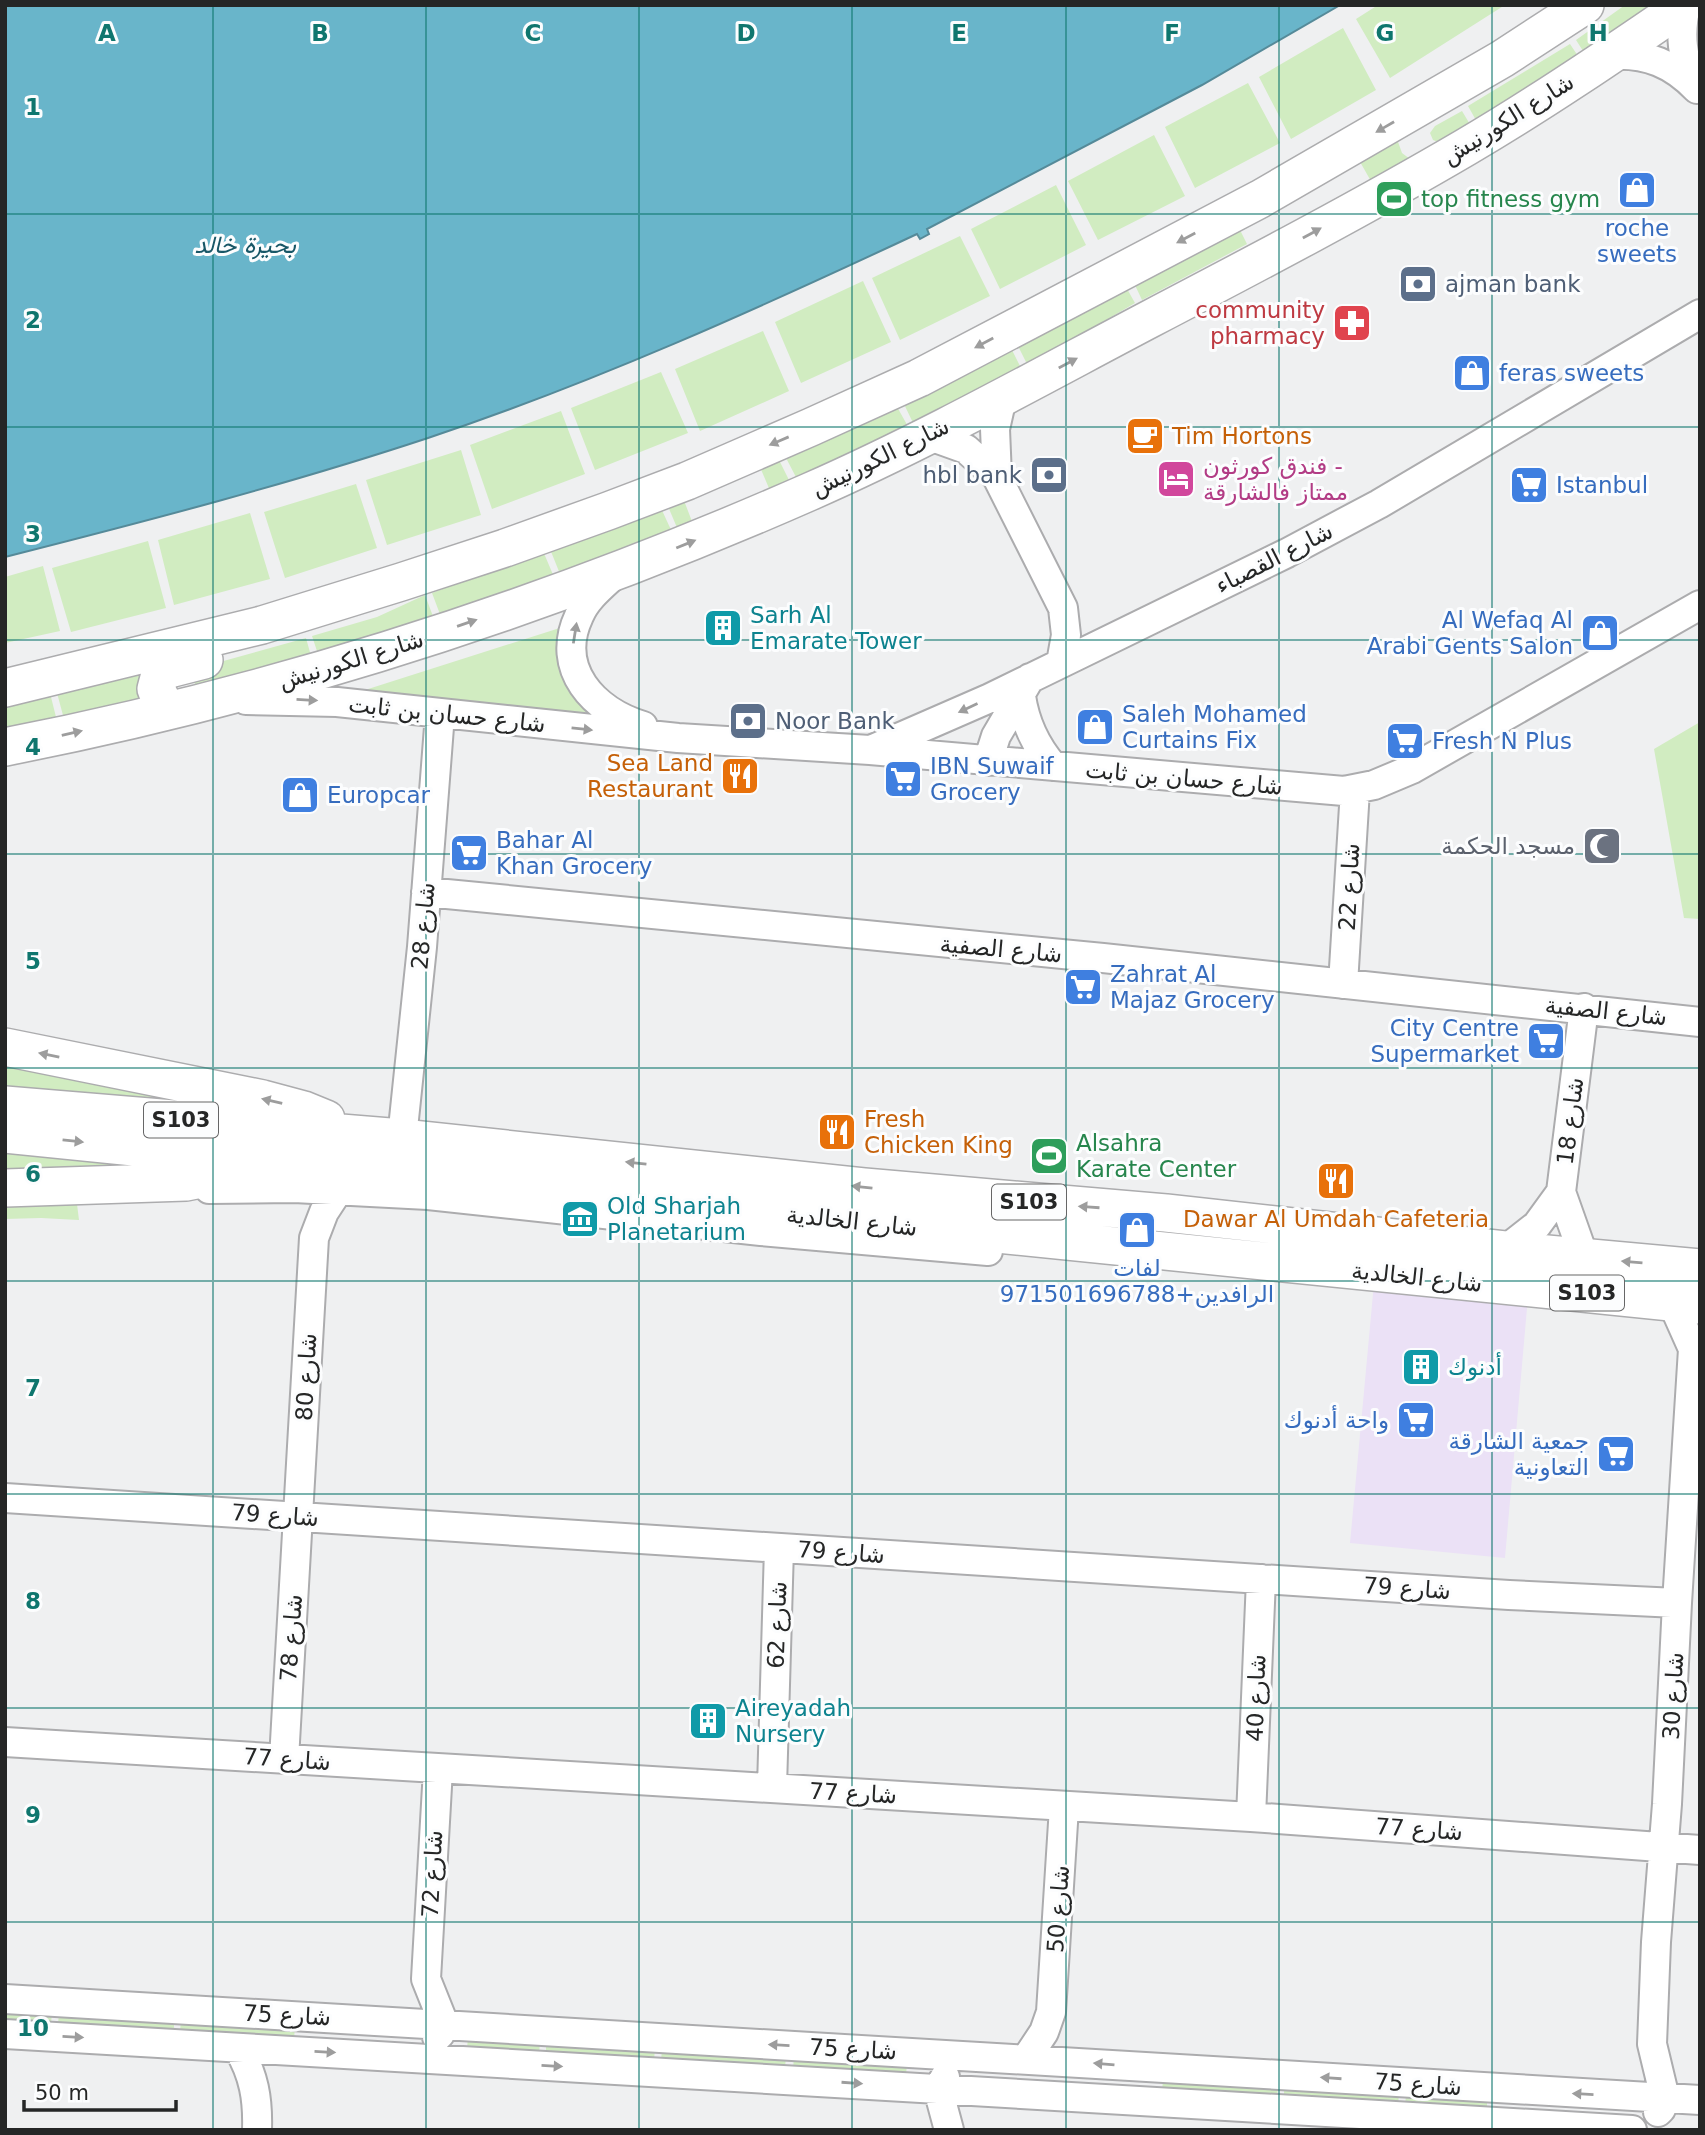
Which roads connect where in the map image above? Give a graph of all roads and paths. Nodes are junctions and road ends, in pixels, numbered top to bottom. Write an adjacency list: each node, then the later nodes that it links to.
1 (1557, 5): 4 (street)
2 (1586, 5): 4 (main road)
3 (1685, 5): 5 (main road, شارع الكورنيش); 7 (street)
4 (1528, 43): 6 (main road)
5 (1612, 55): 7 (street); 8 (main road, شارع الكورنيش)
6 (1482, 70): 8 (main road); 9 (main road, one-way to 9)
7 (1698, 91)
8 (1445, 159): 10 (main road, شارع الكورنيش, one-way to 8)
9 (1260, 199): 10 (main road); 18 (main road, one-way to 18)
10 (1178, 305): 12 (main road, شارع الكورنيش, one-way to 10)
11 (1700, 314): 19 (street, شارع القصباء)
12 (1002, 398): 13 (main road, شارع الكورنيش); 14 (street)
13 (927, 435): 14 (street); 15 (main road, شارع الكورنيش, one-way to 13)
14 (996, 477): 17 (street)
15 (622, 568): 23 (main road, شارع الكورنيش, one-way to 15); 26 (street, شارع حسان بن ثابت, one-way to 15)
16 (1700, 605): 31 (street, شارع حسان بن ثابت)
17 (1063, 608): 19 (street); 20 (street)
18 (262, 625): 22 (main road); 24 (main road)
19 (1110, 638): 20 (street, شارع القصباء)
20 (1061, 663): 21 (street, شارع القصباء)
21 (1026, 687): 28 (street, شارع القصباء, one-way to 28); 29 (street); 30 (street)
22 (5, 688)
23 (215, 701): 24 (main road, شارع الكورنيش); 25 (street, شارع حسان بن ثابت, one-way to 25)
24 (167, 711): 27 (main road, شارع الكورنيش, one-way to 24)
25 (440, 714): 26 (street, شارع حسان بن ثابت, one-way to 26); 32 (street, شارع 28)
26 (678, 738): 28 (street, شارع حسان بن ثابت)
27 (5, 747)
28 (870, 750): 29 (street, شارع حسان بن ثابت)
29 (1001, 762): 30 (street, شارع حسان بن ثابت)
30 (1053, 766): 31 (street, شارع حسان بن ثابت)
31 (1355, 790): 33 (street, شارع 22)
32 (426, 892): 33 (street, شارع الصفية); 40 (street, شارع 28)
33 (1343, 984): 34 (street, شارع الصفية)
34 (1584, 1008): 35 (street, شارع الصفية); 44 (street, شارع 18)
35 (1700, 1022)
36 (5, 1047): 39 (main road, one-way to 36)
37 (5, 1105): 39 (main road, شارع الخالدية / S103)
38 (5, 1134): 41 (main road, شارع الخالدية / S103, one-way to 41)
39 (358, 1136): 40 (main road, شارع الخالدية / S103)
40 (402, 1138): 47 (main road, شارع الخالدية / S103, one-way to 40)
41 (276, 1175): 42 (main road); 43 (street); 45 (main road, شارع الخالدية / S103); 46 (street, شارع 80)
42 (5, 1188)
43 (339, 1189): 45 (street); 46 (street, شارع 80)
44 (1561, 1192): 47 (street, شارع 18); 48 (street, شارع 18)
45 (642, 1209): 50 (street); 51 (main road, شارع الخالدية / S103)
46 (314, 1238): 54 (street, شارع 80)
47 (1505, 1250): 48 (main road, شارع الخالدية / S103)
48 (1584, 1257): 49 (main road, شارع الخالدية / S103, one-way to 48)
49 (1700, 1268)
50 (1359, 1288)
51 (1686, 1304): 52 (street, شارع 30)
52 (1697, 1343): 57 (street, شارع 30)
53 (5, 1498): 54 (street, شارع 79)
54 (299, 1517): 55 (street, شارع 79); 59 (street, شارع 78)
55 (779, 1548): 56 (street, شارع 79); 61 (street, شارع 62)
56 (1261, 1579): 57 (street, شارع 79); 63 (street, شارع 40)
57 (1677, 1603): 64 (street, شارع 30)
58 (5, 1742): 59 (street, شارع 77)
59 (284, 1759): 60 (street, شارع 77)
60 (438, 1769): 61 (street, شارع 77); 66 (street, شارع 72)
61 (772, 1787): 62 (street, شارع 77)
62 (1064, 1807): 63 (street, شارع 77); 68 (street, شارع 50)
63 (1251, 1817): 64 (street, شارع 77)
64 (1664, 1848): 65 (street, شارع 77); 72 (street, شارع 30)
65 (1700, 1850)
66 (426, 1979): 69 (street, شارع 72); 70 (street, شارع 72)
67 (5, 1999): 69 (street, شارع 75)
68 (1051, 2012): 76 (street, شارع 50); 77 (street, شارع 50)
69 (395, 2021): 70 (street, شارع 75)
70 (444, 2024): 75 (street); 76 (street, شارع 75, one-way to 70)
71 (5, 2034): 73 (street, شارع 75, one-way to 73)
72 (1652, 2044): 80 (street, شارع 30); 81 (street, شارع 30)
73 (238, 2048): 74 (street, شارع 75); 83 (street)
74 (287, 2050): 75 (street, شارع 75, one-way to 75); 83 (street)
75 (369, 2055): 78 (street, شارع 75, one-way to 78)
76 (1020, 2059): 77 (street, شارع 75); 78 (street)
77 (1069, 2061): 80 (street, شارع 75, one-way to 77)
78 (938, 2089): 79 (street, شارع 75); 87 (street)
79 (974, 2092): 84 (street, شارع 75); 87 (street)
80 (1623, 2096): 81 (street, شارع 75)
81 (1665, 2098): 82 (street, شارع 75); 86 (street)
82 (1700, 2100)
83 (257, 2117)
84 (1345, 2122): 85 (street, شارع 75)
85 (1379, 2123): 86 (street, شارع 75)
86 (1601, 2127): 88 (street, شارع 75)
87 (952, 2130)
88 (1632, 2130)

